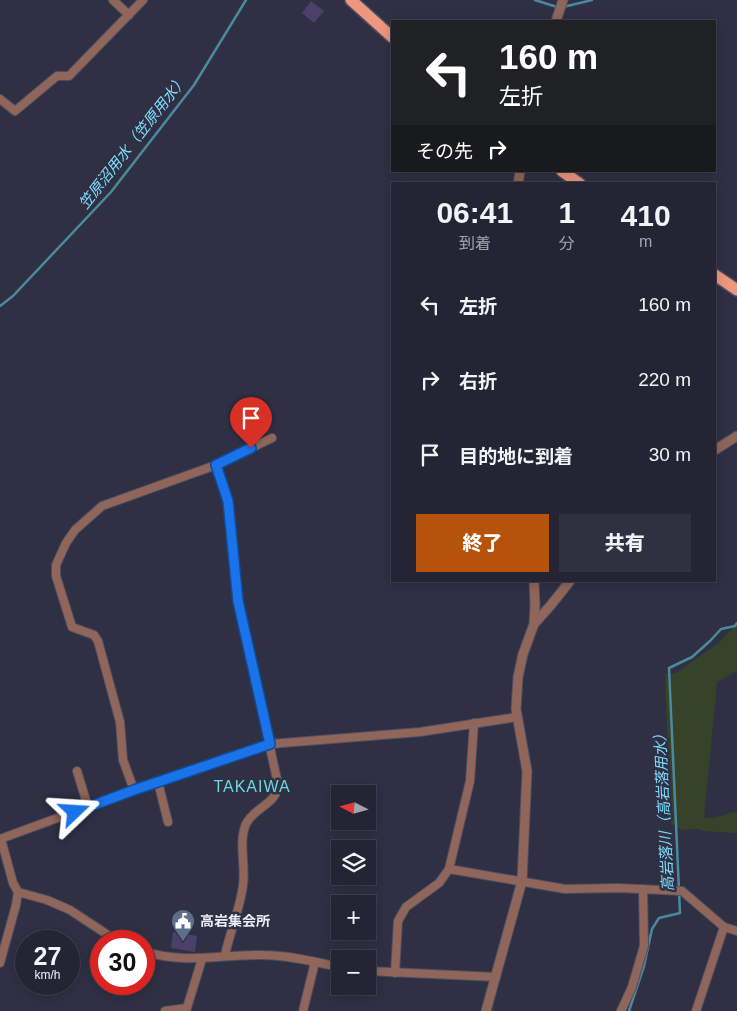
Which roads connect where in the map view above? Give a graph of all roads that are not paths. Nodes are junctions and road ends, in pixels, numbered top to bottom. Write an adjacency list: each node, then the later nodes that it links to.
1 (113, 0): 5 (street)
2 (144, 0): 5 (street)
3 (351, 0): 7 (main road)
4 (563, 0): 6 (street)
5 (129, 15): 8 (street)
6 (556, 20)
7 (391, 37)
8 (0, 99)
9 (563, 172): 10 (main road)
10 (577, 182)
11 (716, 276): 12 (main road)
12 (737, 290)
13 (737, 436): 15 (street)
14 (272, 438): 16 (street)
15 (716, 449)
16 (216, 465): 22 (street); 25 (street)
17 (534, 582): 19 (street)
18 (569, 582): 19 (street)
19 (534, 624): 20 (street)
20 (517, 717): 21 (street); 30 (street)
21 (474, 723): 22 (street); 29 (street)
22 (270, 744): 24 (street); 37 (street)
23 (77, 771): 26 (street)
24 (158, 782): 25 (street); 27 (street)
25 (134, 790): 26 (street)
26 (88, 807): 28 (street)
27 (168, 822)
28 (0, 839): 32 (street)
29 (449, 869): 30 (street); 43 (street)
30 (522, 881): 31 (street); 44 (street)
31 (643, 889): 33 (street); 49 (street)
32 (18, 892): 34 (street); 40 (street)
33 (724, 927): 35 (street); 50 (street)
34 (100, 930)
35 (737, 931)
36 (155, 955): 38 (street)
37 (225, 955): 38 (street); 39 (street)
38 (202, 959): 45 (street)
39 (315, 962): 41 (street); 47 (street)
40 (0, 963)
41 (331, 965)
42 (376, 972): 43 (street)
43 (395, 973): 44 (street)
44 (496, 977): 48 (street)
45 (187, 1009): 46 (street)
46 (165, 1011)
47 (303, 1011)
48 (486, 1011)
49 (621, 1011)
50 (696, 1011)

